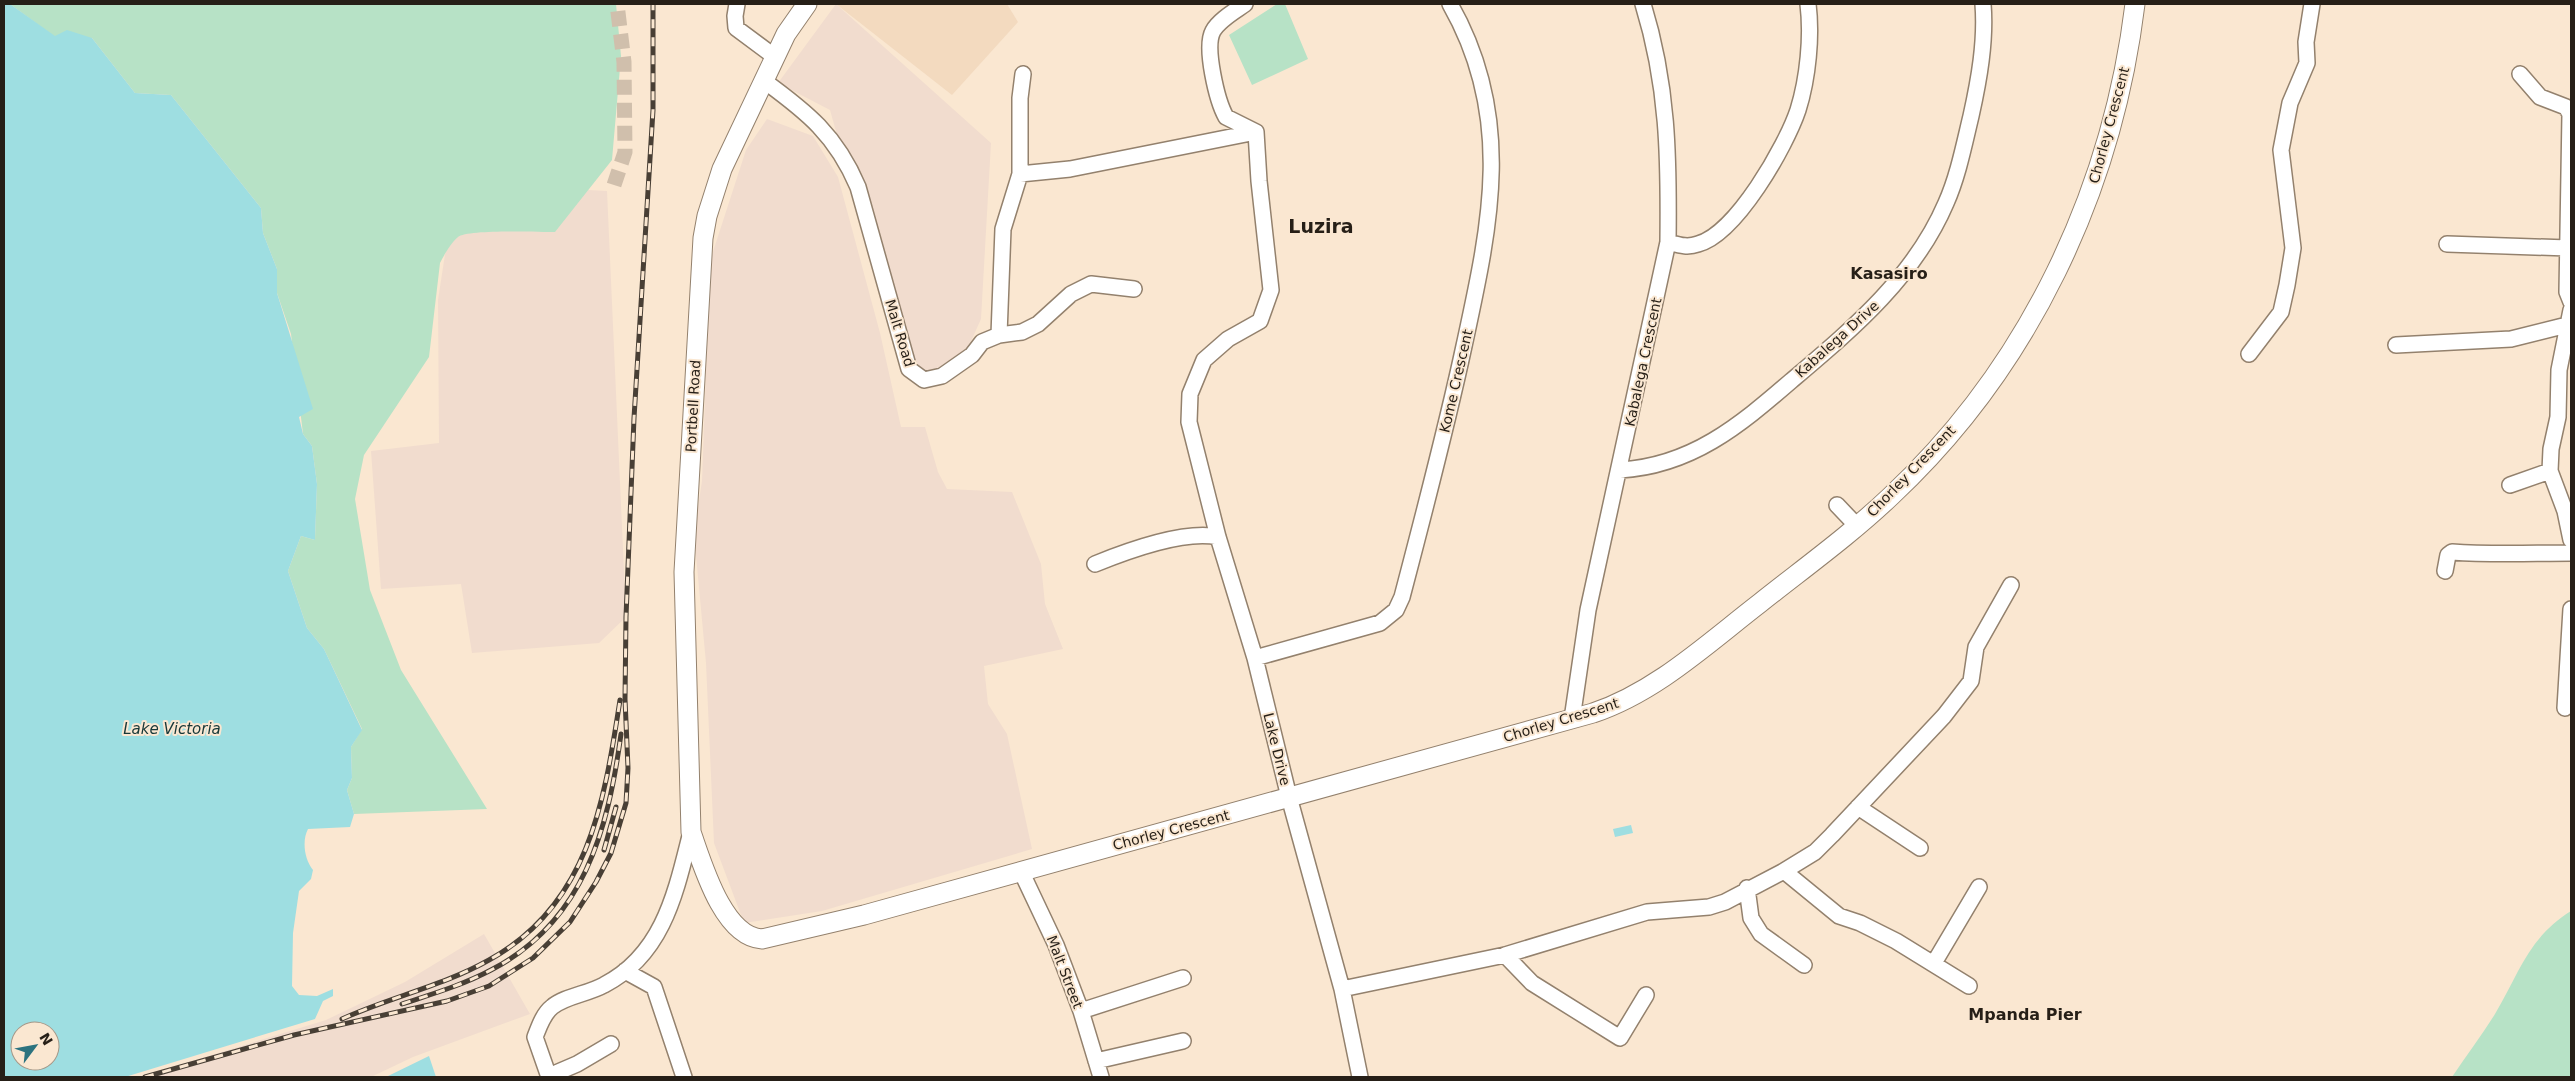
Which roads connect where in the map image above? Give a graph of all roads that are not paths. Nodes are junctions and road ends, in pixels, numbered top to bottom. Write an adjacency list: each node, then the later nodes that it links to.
1 (737, 4): 10 (street)
2 (807, 4): 10 (main road, Portbell Road)
3 (1246, 4): 15 (street)
4 (1450, 4): 39 (street, Kome Crescent)
5 (1643, 4): 17 (street, Kabalega Crescent)
6 (1808, 4): 17 (street)
7 (1983, 4): 27 (street, Kabalega Drive)
8 (2136, 4): 31 (main road, Chorley Crescent)
9 (2312, 4): 25 (street)
10 (775, 57): 13 (main road, Portbell Road)
11 (1023, 74): 16 (street)
12 (2520, 74): 14 (street)
13 (763, 80): 23 (street, Malt Road); 44 (main road, Portbell Road)
14 (2570, 109): 19 (street)
15 (1256, 132): 16 (street); 32 (street, Lake Drive)
16 (1020, 174): 23 (street)
17 (1668, 242): 27 (street, Kabalega Crescent)
18 (2447, 244): 19 (street)
19 (2568, 248): 21 (street)
20 (1134, 289): 23 (street, Malt Road)
21 (2571, 302)
22 (2569, 318): 24 (street); 26 (street)
23 (999, 335)
24 (2396, 345)
25 (2249, 354)
26 (2565, 374): 28 (street)
27 (1620, 470): 41 (street, Kabalega Crescent)
28 (2550, 471): 29 (street); 33 (street)
29 (2510, 485)
30 (1837, 505): 31 (street)
31 (1858, 526): 41 (main road, Chorley Crescent)
32 (1218, 537): 35 (street); 39 (street, Lake Drive)
33 (2571, 540)
34 (2571, 553): 36 (street)
35 (1095, 564)
36 (2445, 571)
37 (2012, 585): 43 (street)
38 (2571, 609): 40 (street)
39 (1255, 658): 42 (street, Lake Drive)
40 (2565, 708)
41 (1572, 718): 42 (main road, Chorley Crescent)
42 (1289, 797): 46 (main road, Chorley Crescent); 56 (street, Lake Drive)
43 (1858, 808): 45 (street); 47 (street)
44 (691, 832): 46 (main road, Chorley Crescent); 53 (street)
45 (1920, 848)
46 (1021, 871): 58 (street, Malt Street)
47 (1784, 871): 49 (street); 51 (street)
48 (1979, 887): 51 (street)
49 (1747, 888): 50 (street); 52 (street)
50 (1505, 955): 56 (street); 57 (street)
51 (1934, 963): 55 (street)
52 (1804, 965)
53 (625, 971): 62 (street); 63 (street)
54 (1183, 978): 58 (street)
55 (1969, 986)
56 (1342, 989): 65 (street, Lake Drive)
57 (1646, 995)
58 (1081, 1011): 61 (street, Malt Street)
59 (1183, 1041): 61 (street)
60 (611, 1044): 62 (street)
61 (1096, 1061): 64 (street, Malt Street)
62 (549, 1077)
63 (684, 1077)
64 (1101, 1077)
65 (1360, 1077)

